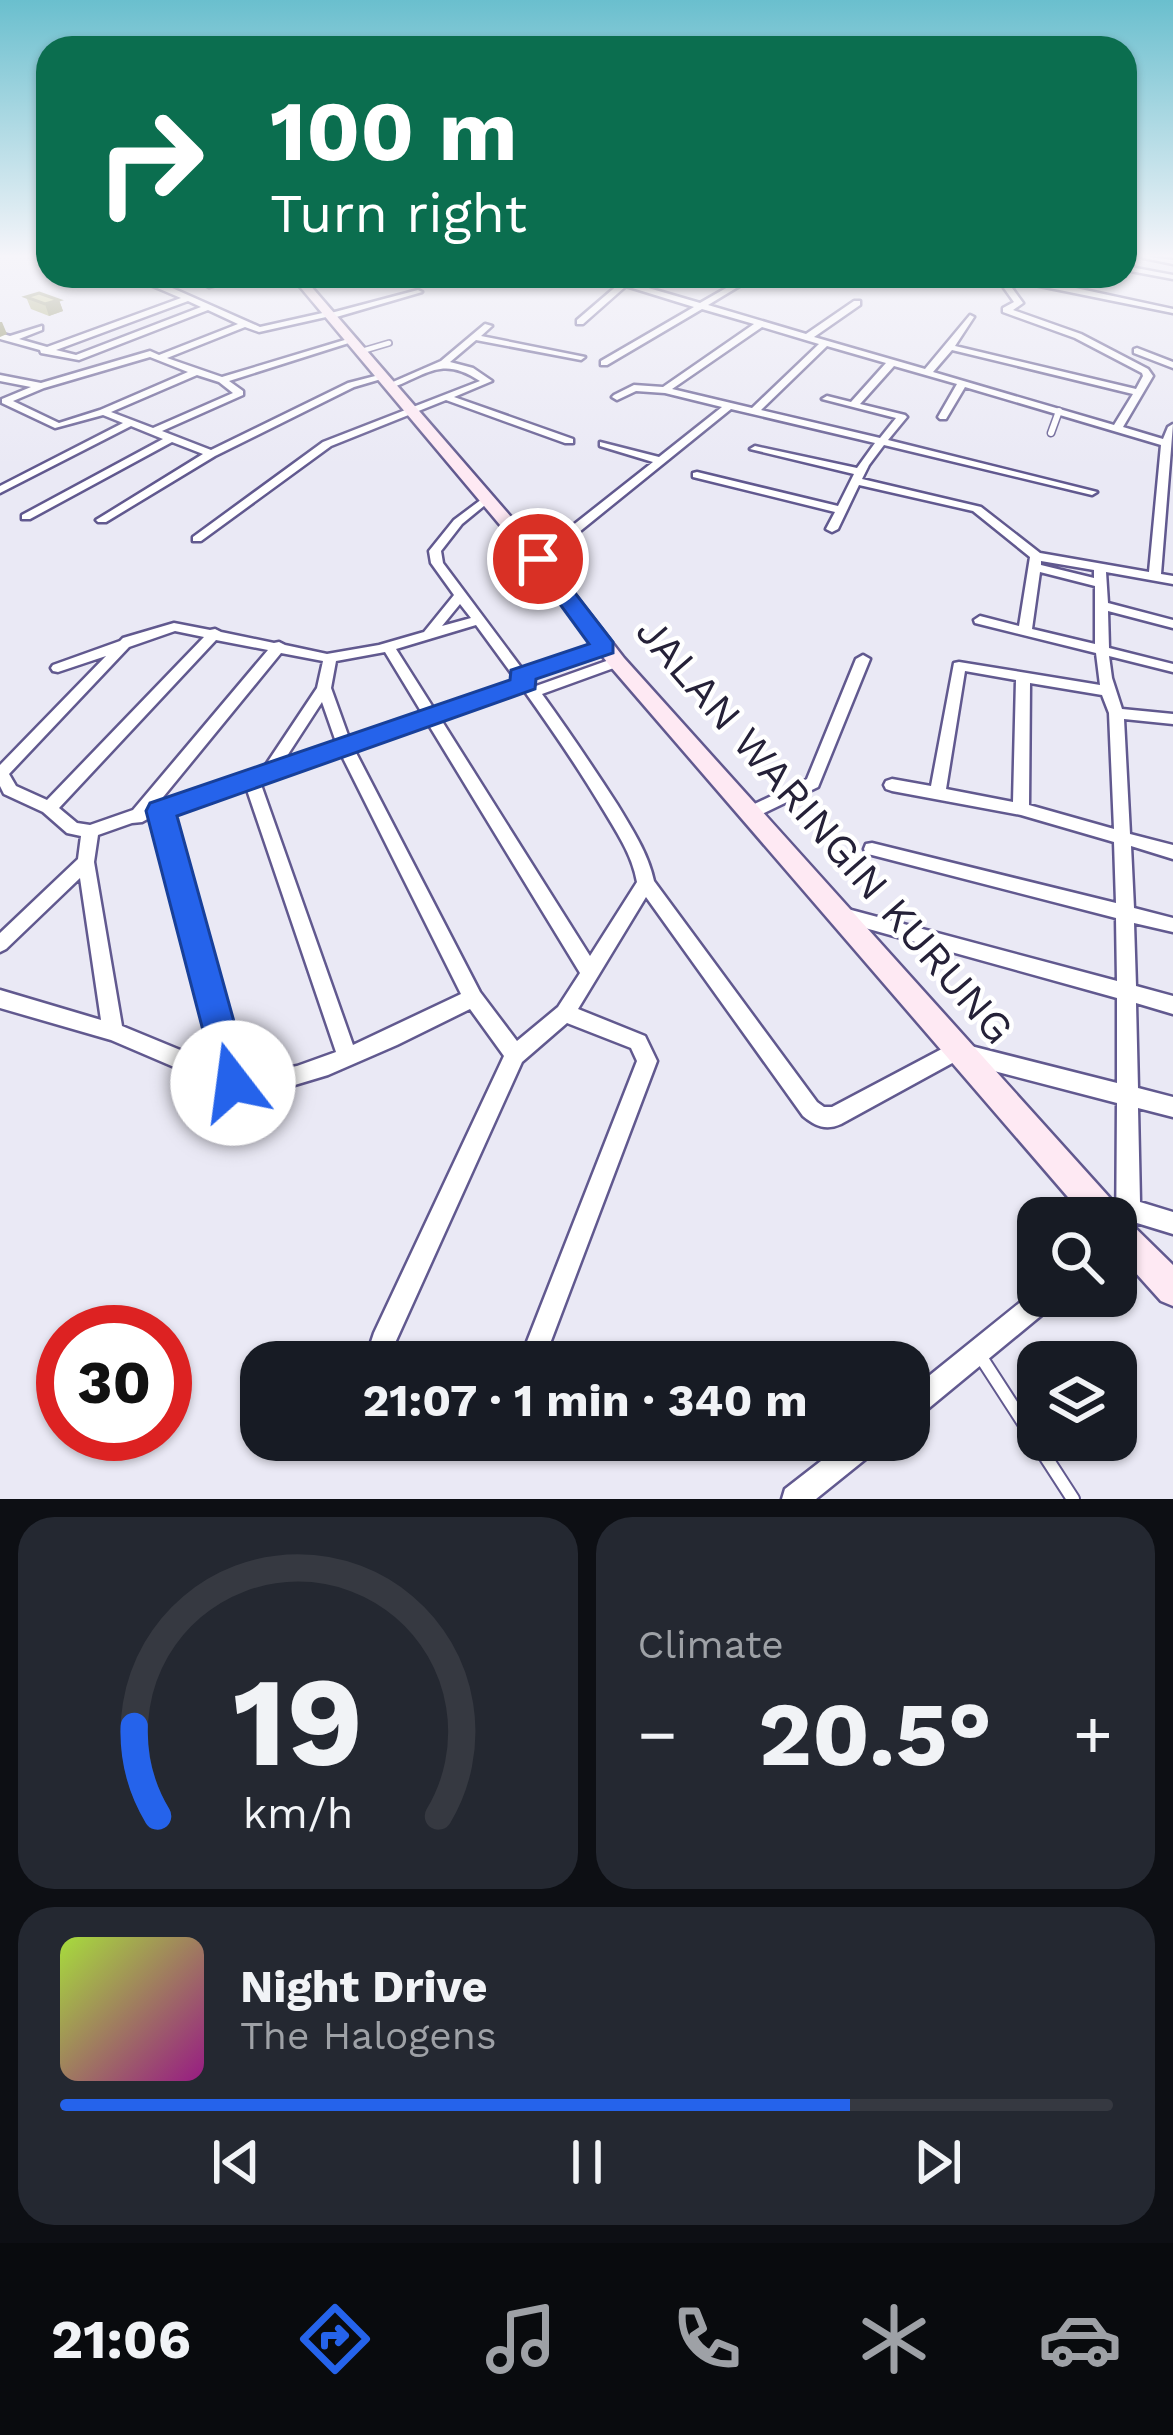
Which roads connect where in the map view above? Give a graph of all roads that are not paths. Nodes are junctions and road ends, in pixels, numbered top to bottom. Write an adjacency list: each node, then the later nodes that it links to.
1 (113, 326): 22 (street)
2 (161, 326): 22 (street)
3 (241, 326): 24 (street)
4 (247, 326): 5 (street)
5 (283, 326)
6 (338, 326): 20 (street, JALAN WARINGIN KURUNG)
7 (488, 326): 17 (street)
8 (664, 326): 27 (street)
9 (757, 326): 37 (street)
10 (768, 326): 15 (street)
11 (823, 326): 15 (street)
12 (964, 326): 21 (street)
13 (1049, 326): 38 (street)
14 (39, 328): 16 (street)
15 (809, 336): 18 (street)
16 (5, 338): 22 (street)
17 (476, 338): 25 (street); 26 (street)
18 (826, 342): 28 (street); 48 (street)
19 (389, 343): 20 (lane)
20 (356, 346): 33 (street); 34 (street, JALAN WARINGIN KURUNG)
21 (950, 347): 31 (street); 38 (street)
22 (44, 351)
23 (1137, 351): 29 (street)
24 (161, 357): 30 (street); 36 (street)
25 (581, 357)
26 (444, 363): 34 (street); 40 (street)
27 (604, 363)
28 (891, 363): 31 (street); 43 (street)
29 (1173, 365)
30 (196, 372): 33 (street); 47 (street)
31 (927, 373): 35 (street)
32 (0, 378): 36 (street)
33 (222, 380): 53 (street)
34 (387, 381): 45 (street, JALAN WARINGIN KURUNG); 61 (street)
35 (962, 383): 46 (street); 49 (street)
36 (41, 386): 42 (street)
37 (665, 390): 39 (street); 44 (street)
38 (1135, 391): 51 (street)
39 (616, 398)
40 (450, 399): 45 (street); 57 (street)
41 (827, 399): 43 (street)
42 (2, 400): 47 (street)
43 (854, 405): 56 (street)
44 (729, 406): 48 (street); 62 (street)
45 (412, 410): 69 (street, JALAN WARINGIN KURUNG); 74 (street)
46 (1059, 411): 51 (street); 54 (lane)
47 (104, 412): 50 (street)
48 (753, 412): 56 (street)
49 (943, 417)
50 (132, 422): 53 (street); 66 (street)
51 (1117, 428): 59 (street)
52 (1173, 428): 59 (street)
53 (157, 430): 55 (street)
54 (1051, 433)
55 (172, 438): 61 (street); 71 (street)
56 (882, 440): 65 (street); 68 (street)
57 (569, 441)
58 (604, 444): 62 (street)
59 (1169, 444): 78 (street)
60 (754, 448): 65 (street)
61 (211, 454): 72 (street)
62 (660, 460): 75 (street)
63 (0, 476): 66 (street)
64 (697, 476): 70 (street)
65 (859, 477): 70 (street); 76 (street)
66 (15, 483): 67 (street)
67 (0, 490)
68 (1092, 492)
69 (486, 499): 75 (street, JALAN WARINGIN KURUNG); 80 (street)
70 (840, 510): 73 (street)
71 (26, 517)
72 (102, 520)
73 (832, 529)
74 (197, 539)
75 (538, 559): 92 (street, JALAN WARINGIN KURUNG)
76 (1035, 562): 77 (street); 85 (street)
77 (1101, 576): 78 (street); 81 (street)
78 (1154, 576): 79 (street)
79 (1173, 580)
80 (460, 596): 82 (street); 87 (street)
81 (1102, 606): 84 (street); 91 (street)
82 (478, 620): 87 (street); 98 (street)
83 (980, 620): 85 (street)
84 (1173, 624)
85 (1025, 630): 91 (street)
86 (215, 633): 88 (street); 89 (street); 109 (street)
87 (428, 635): 90 (street)
88 (128, 641): 95 (street); 109 (street)
89 (279, 646): 93 (street); 113 (street)
90 (388, 646): 93 (street); 102 (street)
91 (1102, 650): 96 (street); 100 (street)
92 (611, 655): 98 (street); 112 (street, JALAN WARINGIN KURUNG)
93 (330, 658): 99 (street)
94 (863, 659): 112 (street)
95 (58, 668)
96 (1173, 668)
97 (1023, 680): 100 (street); 108 (street); 110 (street)
98 (526, 684): 102 (street); 119 (street)
99 (324, 688): 104 (street); 105 (street)
100 (1106, 691): 101 (street)
101 (1116, 713): 103 (street); 115 (street)
102 (429, 717): 104 (street); 124 (street)
103 (1173, 719)
104 (344, 745): 105 (street); 126 (street)
105 (271, 770): 106 (street)
106 (250, 776): 111 (street); 133 (street)
107 (892, 785): 108 (street)
108 (938, 792): 110 (street)
109 (49, 808): 114 (street)
110 (1021, 809): 115 (street)
111 (160, 811): 113 (street); 134 (street)
112 (752, 812): 120 (street, JALAN WARINGIN KURUNG)
113 (136, 818): 114 (street)
114 (90, 831): 118 (street)
115 (1122, 837): 117 (street); 121 (street)
116 (872, 849): 121 (street)
117 (1173, 852)
118 (86, 862): 123 (street); 130 (street)
119 (646, 883): 124 (street); 131 (street)
120 (837, 913): 125 (street); 131 (street, JALAN WARINGIN KURUNG)
121 (1123, 914): 122 (street); 125 (street)
122 (1173, 925)
123 (0, 944)
124 (591, 974): 129 (street)
125 (1123, 991): 128 (street); 135 (street)
126 (473, 998): 132 (street); 133 (street)
127 (0, 999): 130 (street)
128 (1173, 1005)
129 (565, 1013): 132 (street); 145 (street)
130 (113, 1032): 134 (street)
131 (955, 1051): 135 (street); 137 (street, JALAN WARINGIN KURUNG)
132 (515, 1055): 144 (street)
133 (347, 1056): 134 (street)
134 (233, 1083)
135 (1130, 1095): 136 (street); 138 (street)
136 (1173, 1107)
137 (1091, 1197)
138 (1121, 1197)
139 (1173, 1223): 140 (street)
140 (1137, 1225)
141 (1137, 1248): 142 (street, JALAN WARINGIN KURUNG)
142 (1173, 1289)
143 (1021, 1317): 146 (street)
144 (383, 1341)
145 (540, 1341)
146 (978, 1352): 147 (street); 151 (lane)
147 (930, 1391)
148 (850, 1461): 149 (street)
149 (823, 1490): 150 (street)
150 (795, 1499)
151 (1073, 1499)

